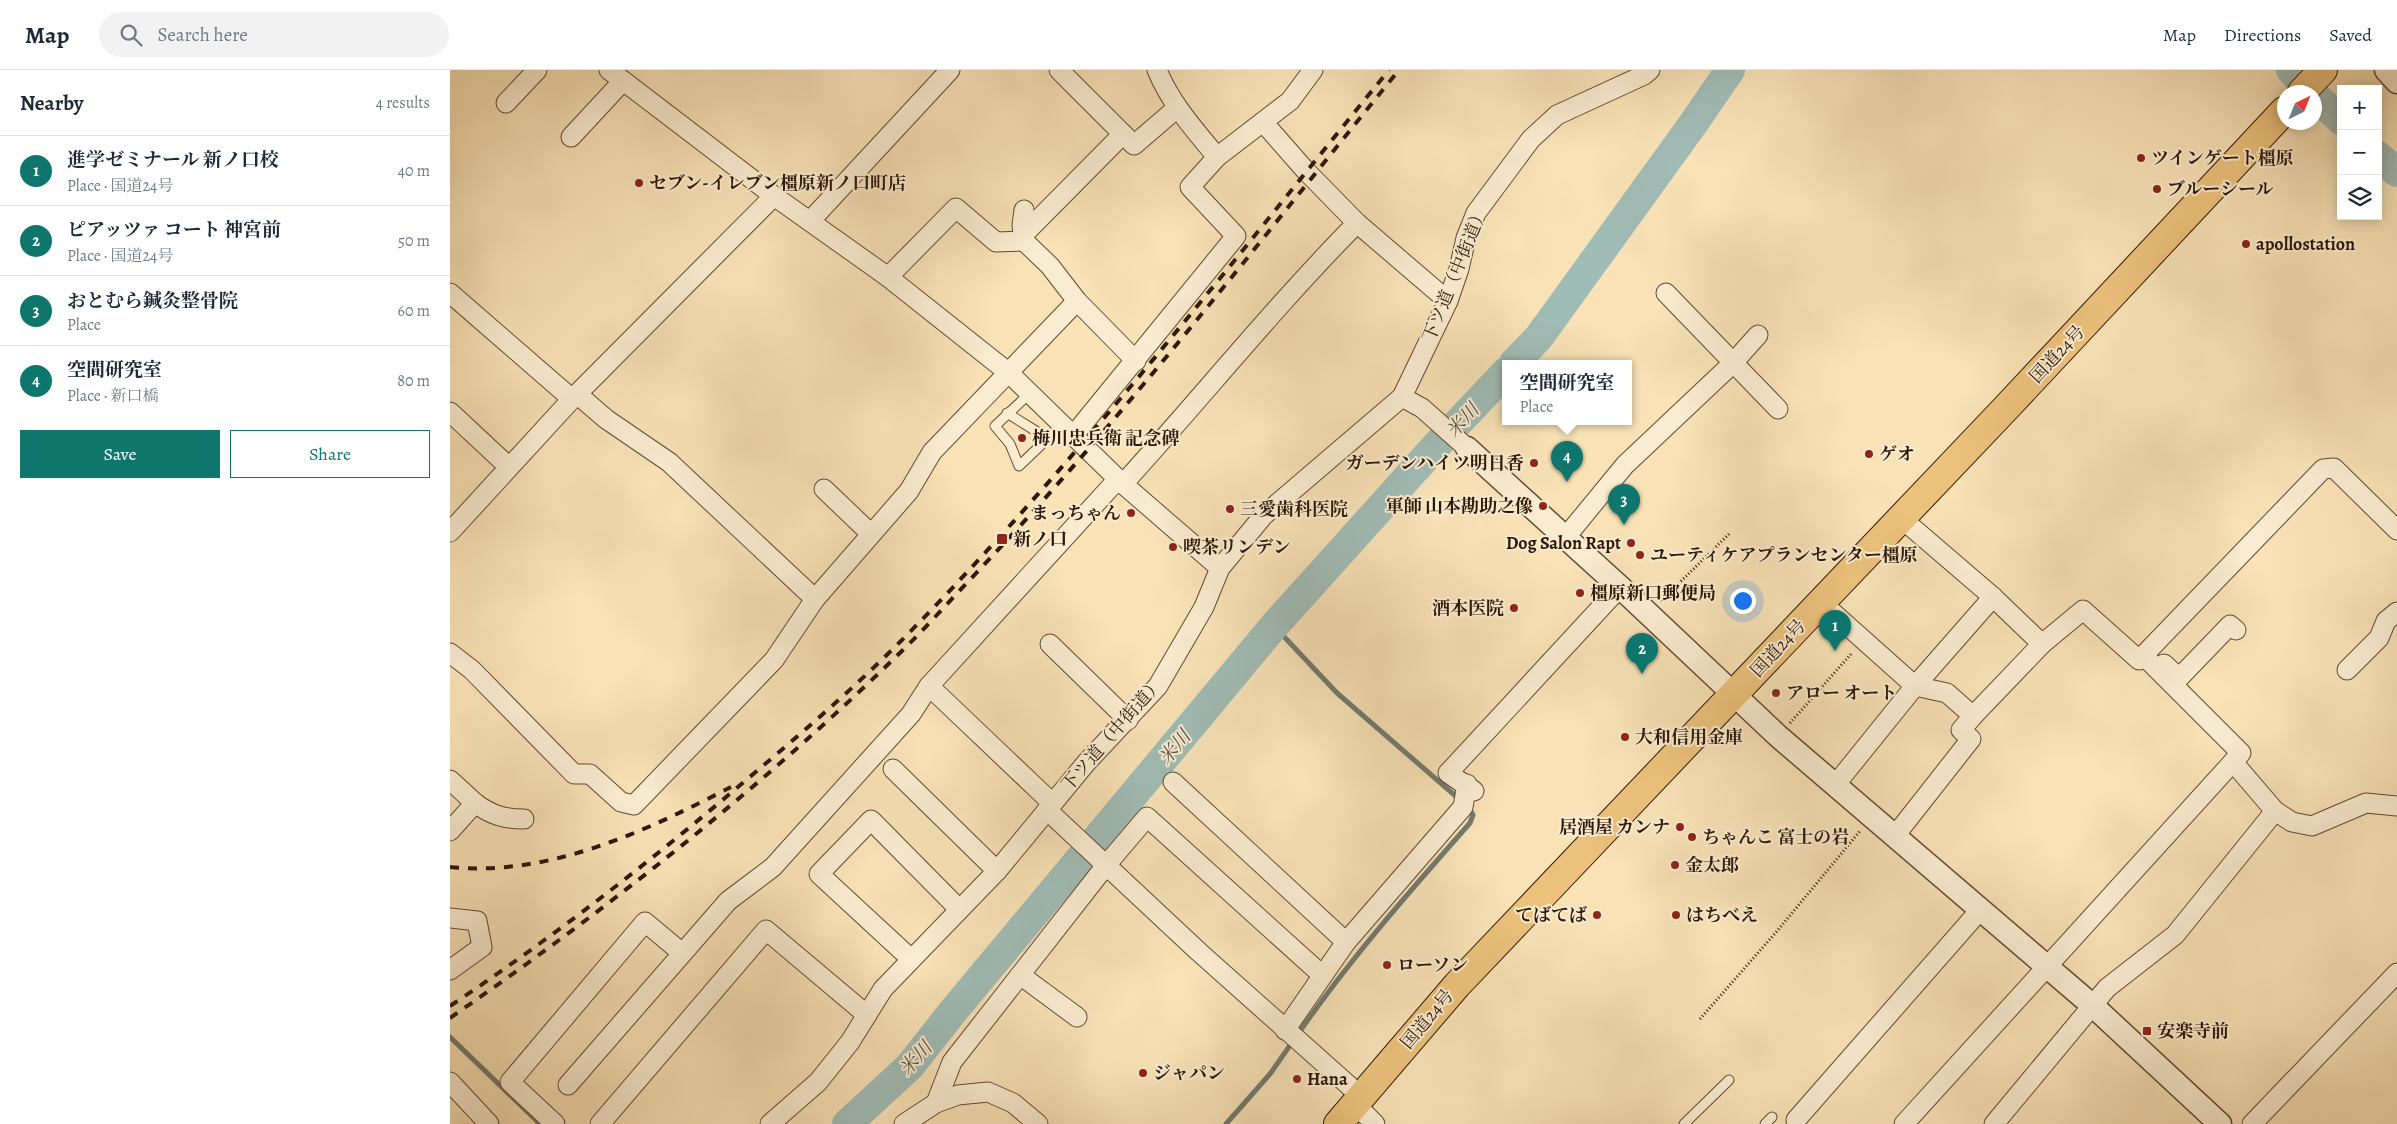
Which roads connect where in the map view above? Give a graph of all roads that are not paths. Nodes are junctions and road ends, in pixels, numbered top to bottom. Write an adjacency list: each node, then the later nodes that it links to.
1 (536, 70): 12 (street)
2 (950, 70): 21 (street)
3 (1059, 70): 16 (street)
4 (1157, 70): 13 (street)
5 (1313, 70): 15 (street)
6 (1650, 70): 28 (street, 下ツ道（中街道）)
7 (2323, 70): 11 (highway)
8 (2386, 70): 10 (street)
9 (616, 75): 17 (street); 19 (street)
10 (2397, 82)
11 (2309, 85)
12 (506, 103)
13 (1177, 108): 16 (street); 18 (street)
14 (2277, 118): 44 (highway, 国道24号)
15 (1263, 122): 18 (street); 22 (street)
16 (1123, 134): 23 (street)
17 (571, 137)
18 (1217, 157): 30 (street)
19 (774, 196): 21 (street); 34 (street)
20 (1024, 210): 23 (street)
21 (810, 220): 24 (street)
22 (1357, 223): 28 (street); 42 (street)
23 (1024, 238): 24 (street); 27 (street)
24 (888, 277): 32 (street)
25 (450, 293): 34 (street)
26 (1666, 293): 31 (street)
27 (1077, 301): 30 (street); 32 (street)
28 (1448, 301): 35 (street, 下ツ道（中街道）)
29 (1758, 335): 31 (street)
30 (1136, 361): 39 (street)
31 (1732, 364): 36 (street); 48 (street)
32 (1009, 373): 33 (street); 47 (street)
33 (1030, 393): 38 (lane); 39 (street)
34 (574, 397): 41 (street); 52 (street)
35 (1402, 397): 40 (street); 49 (street, 下ツ道（中街道）)
36 (1778, 409)
37 (450, 412): 41 (street)
38 (1007, 413): 38 (lane)
39 (1073, 436): 42 (street)
40 (1467, 448): 48 (street)
41 (509, 467): 46 (street)
42 (1121, 482): 49 (street); 61 (street)
43 (824, 489): 47 (street)
44 (1901, 518): 51 (street); 53 (highway, 国道24号)
45 (2397, 530): 59 (street)
46 (450, 532)
47 (871, 534): 52 (street)
48 (1565, 538): 50 (street)
49 (1220, 568): 65 (street, 下ツ道（中街道）)
50 (1620, 587): 63 (street); 83 (street)
51 (1993, 597): 57 (street); 62 (street)
52 (814, 599): 58 (street)
53 (1821, 602): 62 (street); 63 (highway, 国道24号)
54 (2397, 612): 60 (street)
55 (2236, 630): 59 (street)
56 (1050, 644): 65 (street)
57 (2042, 644): 59 (street); 64 (street)
58 (450, 653)
59 (2146, 653): 66 (street)
60 (2348, 670)
61 (929, 686): 72 (street); 84 (street)
62 (1915, 686): 64 (street); 70 (street)
63 (1734, 694): 70 (street); 98 (highway, 国道24号)
64 (1973, 716): 77 (street)
65 (1128, 720): 72 (street, 下ツ道（中街道）)
66 (2233, 762): 74 (street); 86 (street)
67 (893, 769): 79 (street)
68 (450, 780): 71 (street)
69 (1174, 782): 83 (street)
70 (1836, 784): 77 (street)
71 (475, 803): 75 (street); 76 (street)
72 (1050, 806): 78 (street); 79 (street, 下ツ道（中街道）)
73 (2397, 806): 74 (street)
74 (2275, 811): 91 (street)
75 (524, 820)
76 (450, 831)
77 (1894, 837): 81 (street)
78 (1104, 861): 89 (street); 90 (street); 94 (street)
79 (997, 870): 80 (street, 下ツ道（中街道）)
80 (959, 909): 85 (street, 下ツ道（中街道）); 85 (street)
81 (1981, 909): 86 (street); 101 (street)
82 (450, 918): 87 (street)
83 (1346, 942): 90 (street)
84 (682, 954): 97 (street); 103 (street)
85 (911, 958): 92 (street, 下ツ道（中街道）)
86 (2046, 966): 91 (street); 112 (street)
87 (450, 970)
88 (2397, 973): 115 (street)
89 (1020, 975): 93 (street); 99 (street)
90 (1322, 975): 94 (street)
91 (2092, 1006): 113 (street); 114 (street)
92 (867, 1015): 104 (street); 105 (street, 下ツ道（中街道）)
93 (1076, 1017)
94 (1293, 1036): 98 (street)
95 (1728, 1080): 110 (lane)
96 (450, 1082): 102 (street)
97 (568, 1085)
98 (1358, 1100): 108 (highway, 国道24号); 109 (street)
99 (936, 1103): 106 (street); 107 (street)
100 (1772, 1117): 111 (lane)
101 (1796, 1120)
102 (489, 1124)
103 (555, 1124)
104 (600, 1124)
105 (770, 1124)
106 (904, 1124)
107 (1038, 1124)
108 (1338, 1124)
109 (1375, 1124)
110 (1684, 1124)
111 (1765, 1124)
112 (1904, 1124)
113 (1994, 1124)
114 (2220, 1124)
115 (2252, 1124)

